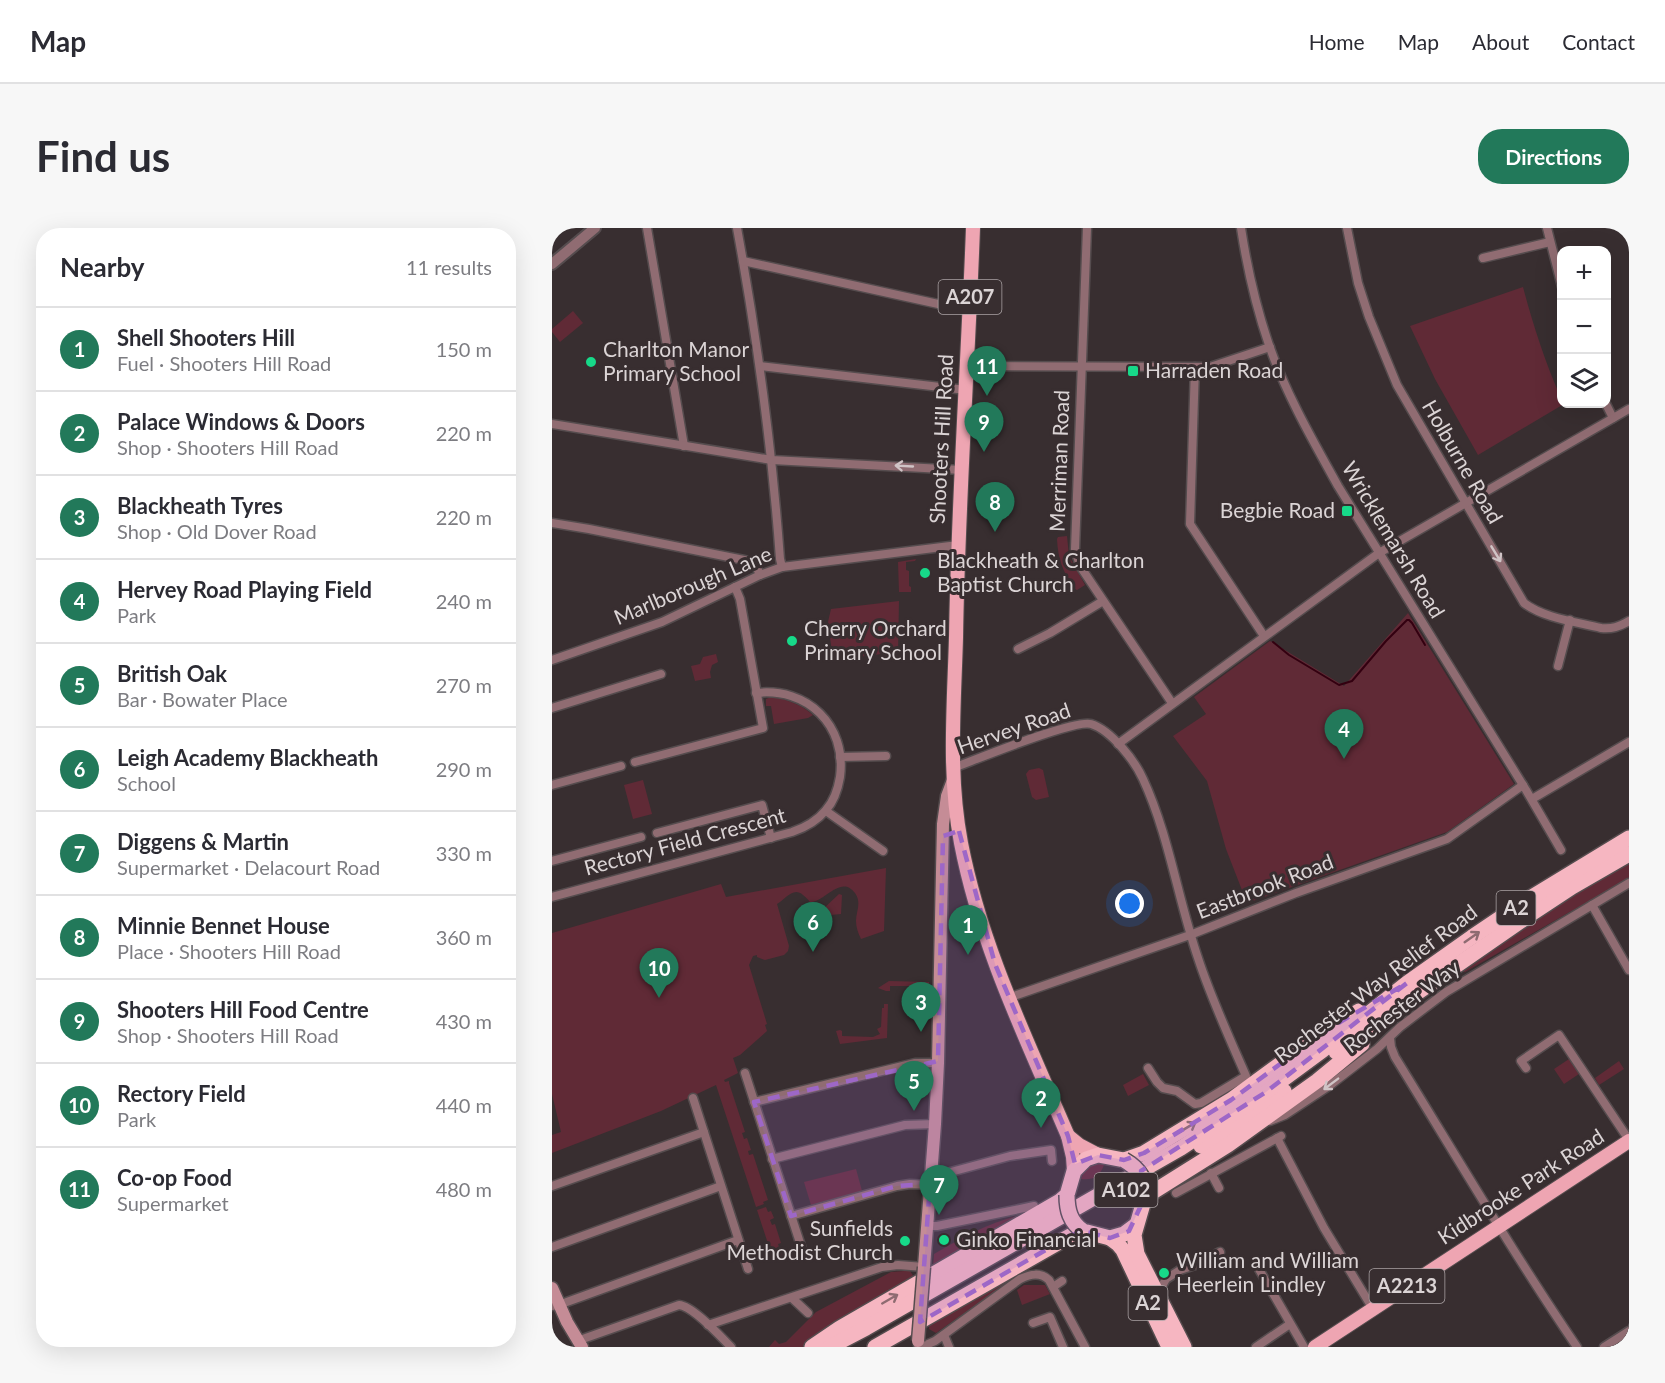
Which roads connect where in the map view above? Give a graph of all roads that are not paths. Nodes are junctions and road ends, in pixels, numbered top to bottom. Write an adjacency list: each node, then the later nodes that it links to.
1 (595, 228): 11 (street)
2 (647, 228): 25 (street)
3 (736, 228): 12 (street)
4 (973, 228): 14 (main road, Shooters Hill Road / A207)
5 (1087, 228): 18 (street, Merriman Road)
6 (1241, 228): 15 (street, Wricklemarsh Road)
7 (1347, 228): 28 (street, Holburne Road)
8 (1547, 228): 9 (street)
9 (1550, 242): 10 (street); 13 (street)
10 (1483, 258)
11 (553, 260)
12 (743, 261): 14 (street); 16 (street)
13 (1557, 268)
14 (970, 311): 17 (main road, Shooters Hill Road / A207)
15 (1270, 347): 19 (street); 31 (street, Wricklemarsh Road)
16 (760, 366): 20 (street); 26 (street)
17 (967, 366): 18 (street); 20 (main road, Shooters Hill Road / A207)
18 (1082, 366): 19 (street); 35 (street, Merriman Road)
19 (1195, 367): 38 (street)
20 (966, 390): 27 (main road, Shooters Hill Road / A207)
21 (1607, 408): 23 (street)
22 (1629, 409): 23 (street)
23 (1613, 418): 28 (street)
24 (552, 424): 25 (street)
25 (684, 446): 26 (street)
26 (772, 460): 27 (street, one-way to 26); 32 (street)
27 (962, 470): 30 (main road, Shooters Hill Road / A207)
28 (1466, 504): 31 (street); 36 (street, Holburne Road, one-way to 36)
29 (552, 523): 33 (street)
30 (958, 545): 32 (street, Marlborough Lane); 52 (main road, Shooters Hill Road / A207)
31 (1379, 553): 38 (street); 54 (street, Wricklemarsh Road)
32 (782, 567): 33 (street, Marlborough Lane)
33 (760, 575): 34 (street, Marlborough Lane)
34 (735, 587): 40 (street, Marlborough Lane); 43 (street)
35 (1103, 601): 39 (street); 44 (street, Merriman Road)
36 (1570, 620): 37 (street, Holburne Road); 41 (street)
37 (1629, 621)
38 (1264, 636): 44 (street)
39 (1018, 649)
40 (552, 660)
41 (1558, 666)
42 (661, 674): 45 (street)
43 (756, 693): 49 (street); 50 (street)
44 (1172, 703): 47 (street)
45 (552, 708)
46 (1629, 742): 55 (street)
47 (1118, 744): 52 (street, Hervey Road); 70 (street, Hervey Road)
48 (886, 756): 49 (street)
49 (840, 757): 56 (street)
50 (635, 762)
51 (621, 766): 53 (street)
52 (953, 774): 57 (main road, Shooters Hill Road / A207); 59 (main road)
53 (552, 785)
54 (1523, 785): 55 (street, Wricklemarsh Road); 70 (street, Eastbrook Road)
55 (1532, 799): 63 (street, Wricklemarsh Road)
56 (826, 811): 61 (street, Rectory Field Crescent); 64 (street)
57 (958, 827): 59 (main road); 73 (main road, Shooters Hill Road / A207)
58 (657, 833): 61 (street)
59 (943, 833): 75 (main road)
60 (641, 837): 66 (street)
61 (771, 838): 68 (street, Rectory Field Crescent)
62 (1629, 838): 72 (highway, Rochester Way Relief Road / A2, one-way to 62)
63 (1561, 850)
64 (883, 851)
65 (1629, 854): 72 (highway, Rochester Way Relief Road / A2)
66 (552, 861)
67 (1629, 883): 69 (street, Rochester Way)
68 (552, 897)
69 (1592, 905): 71 (street); 74 (street, Rochester Way)
70 (1190, 934): 73 (street, Eastbrook Road); 76 (street, Hervey Road)
71 (1629, 970)
72 (1411, 989): 81 (highway, A2); 88 (highway, A2, one-way to 72); 111 (highway, Rochester Way Relief Road / A102)
73 (1008, 998): 84 (main road, Shooters Hill Road / A207)
74 (1390, 1038): 81 (street, Rochester Way, one-way to 81); 103 (street)
75 (938, 1063): 80 (street); 82 (main road)
76 (1148, 1068)
77 (1526, 1068): 85 (street)
78 (745, 1073): 80 (street)
79 (693, 1098): 83 (street)
80 (754, 1102): 87 (street)
81 (1258, 1117): 98 (highway, A2); 111 (highway, A102)
82 (935, 1124): 87 (street); 92 (main road)
83 (704, 1132): 93 (street); 94 (street)
84 (1068, 1136): 86 (main road); 90 (main road, Shooters Hill Road / A207)
85 (1629, 1141): 103 (main road, Kidbrooke Park Road / A2213)
86 (1098, 1155): 88 (highway); 90 (highway)
87 (772, 1159): 100 (street)
88 (1124, 1160): 98 (highway, bridge)
89 (1052, 1161): 92 (street)
90 (1074, 1171): 97 (highway)
91 (1211, 1173): 95 (street); 96 (street); 123 (street)
92 (931, 1178): 100 (street); 102 (main road)
93 (552, 1186)
94 (721, 1186): 106 (street); 107 (street)
95 (1219, 1188)
96 (1176, 1192)
97 (1067, 1195): 99 (highway); 104 (highway, bridge)
98 (1145, 1197): 101 (highway, A2)
99 (1042, 1207): 102 (street); 135 (highway, one-way to 99)
100 (791, 1216): 108 (street)
101 (1136, 1225): 105 (highway); 110 (highway, A2)
102 (927, 1226): 112 (main road)
103 (1499, 1226): 123 (main road, Kidbrooke Park Road / A2213); 147 (street)
104 (1083, 1231): 105 (highway); 138 (highway)
105 (1110, 1238): 110 (highway, A2)
106 (738, 1240): 114 (street); 122 (street)
107 (552, 1247)
108 (802, 1250)
109 (1220, 1252): 116 (street)
110 (1132, 1256): 115 (highway, A2); 142 (highway, A2)
111 (995, 1260): 136 (highway, A102); 137 (highway, A102)
112 (921, 1264): 121 (street); 133 (main road, bridge)
113 (1256, 1264): 127 (street)
114 (748, 1269)
115 (1149, 1276): 116 (street); 120 (highway, A2)
116 (1166, 1279): 120 (street)
117 (1062, 1281): 118 (street)
118 (1053, 1287): 126 (street); 131 (street)
119 (552, 1288): 122 (main road)
120 (1158, 1293): 143 (highway, A2)
121 (792, 1298): 124 (street); 128 (street)
122 (555, 1305): 132 (main road)
123 (1372, 1309): 146 (main road, Kidbrooke Park Road / A2213)
124 (808, 1313)
125 (1033, 1323): 129 (street)
126 (1073, 1324): 129 (street); 141 (street)
127 (1290, 1324): 144 (street); 145 (street)
128 (708, 1325): 132 (street); 134 (street)
129 (1056, 1331): 140 (street)
130 (1629, 1331): 148 (street)
131 (944, 1335): 133 (street); 139 (street)
132 (579, 1344)
133 (918, 1344)
134 (731, 1347)
135 (812, 1347)
136 (830, 1347)
137 (853, 1347)
138 (875, 1347)
139 (949, 1347)
140 (1063, 1347)
141 (1085, 1347)
142 (1169, 1347)
143 (1184, 1347)
144 (1256, 1347)
145 (1304, 1347)
146 (1315, 1347)
147 (1577, 1347)
148 (1604, 1347)

